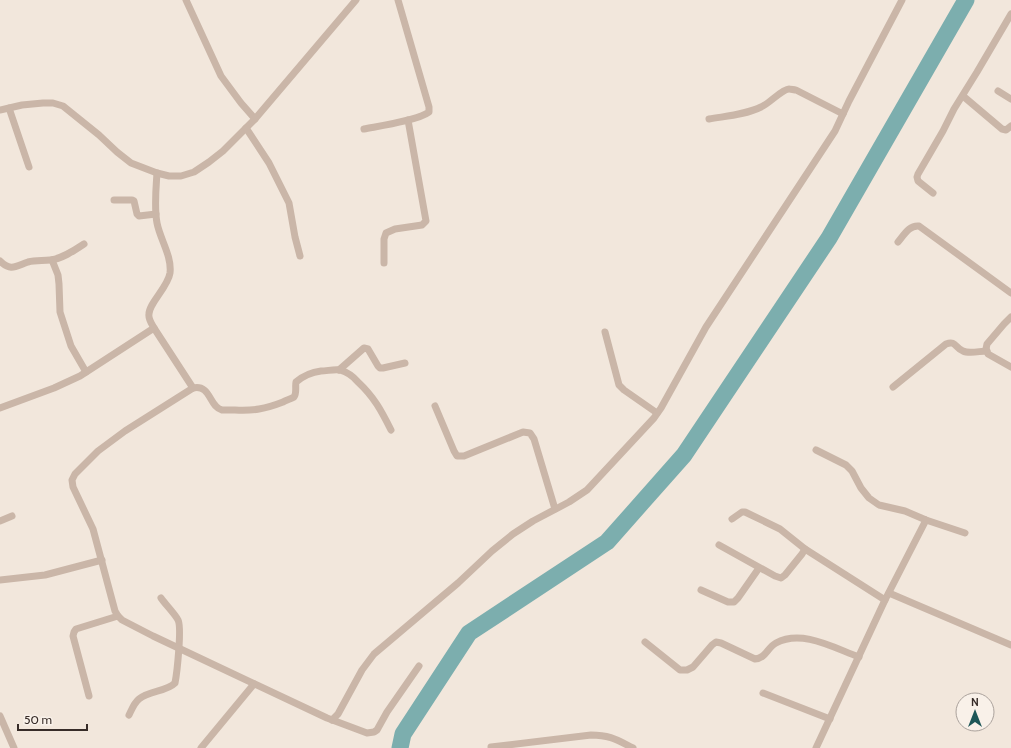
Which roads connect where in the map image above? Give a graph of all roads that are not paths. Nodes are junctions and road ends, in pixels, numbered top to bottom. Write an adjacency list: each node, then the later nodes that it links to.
1 (186, 0): 12 (street)
2 (356, 0): 12 (street)
3 (398, 0): 14 (street)
4 (902, 0): 11 (street)
5 (1011, 14): 7 (street)
6 (998, 91): 8 (street)
7 (963, 96): 15 (street); 20 (street)
8 (1011, 99)
9 (10, 108): 10 (street); 18 (street); 19 (street)
10 (0, 110)
11 (843, 114): 13 (street); 42 (street)
12 (254, 117): 16 (street)
13 (709, 119)
14 (408, 120): 17 (street); 28 (street)
15 (1011, 126)
16 (246, 128): 19 (street); 25 (street)
17 (364, 129)
18 (29, 167)
19 (157, 173): 22 (street)
20 (933, 193)
21 (114, 200): 22 (street)
22 (156, 214): 31 (street)
23 (898, 242): 29 (street)
24 (84, 244): 26 (street)
25 (300, 256)
26 (52, 260): 27 (street); 37 (street)
27 (0, 261)
28 (384, 263)
29 (1011, 293)
30 (1011, 318): 33 (street)
31 (154, 328): 37 (street); 39 (street)
32 (606, 332): 42 (street)
33 (987, 351): 35 (street); 38 (street)
34 (405, 363): 36 (street)
35 (1011, 367)
36 (339, 370): 39 (street); 43 (street)
37 (86, 372): 41 (street)
38 (893, 387)
39 (193, 388): 53 (street)
40 (435, 406): 45 (street)
41 (0, 408)
42 (657, 413): 45 (street)
43 (391, 430)
44 (816, 450): 48 (street)
45 (555, 509): 71 (street)
46 (12, 516): 49 (street)
47 (732, 519): 52 (street)
48 (926, 520): 50 (street); 57 (street)
49 (0, 521)
50 (965, 533)
51 (719, 545): 54 (street)
52 (805, 549): 54 (street); 57 (street)
53 (102, 560): 55 (street); 59 (street)
54 (759, 568): 56 (street)
55 (0, 580)
56 (701, 590)
57 (887, 597): 61 (street); 63 (street)
58 (160, 598): 62 (street)
59 (118, 616): 62 (street); 67 (street)
60 (645, 642): 63 (street)
61 (1011, 645)
62 (179, 648): 65 (street); 68 (street)
63 (859, 657): 70 (street)
64 (419, 666): 71 (street)
65 (254, 684): 71 (street); 75 (street)
66 (763, 693): 70 (street)
67 (90, 696)
68 (128, 715)
69 (0, 716): 72 (street)
70 (830, 719): 77 (street)
71 (332, 720)
72 (3, 730): 74 (street)
73 (491, 746): 76 (street)
74 (14, 748)
75 (201, 748)
76 (633, 748)
77 (816, 748)

